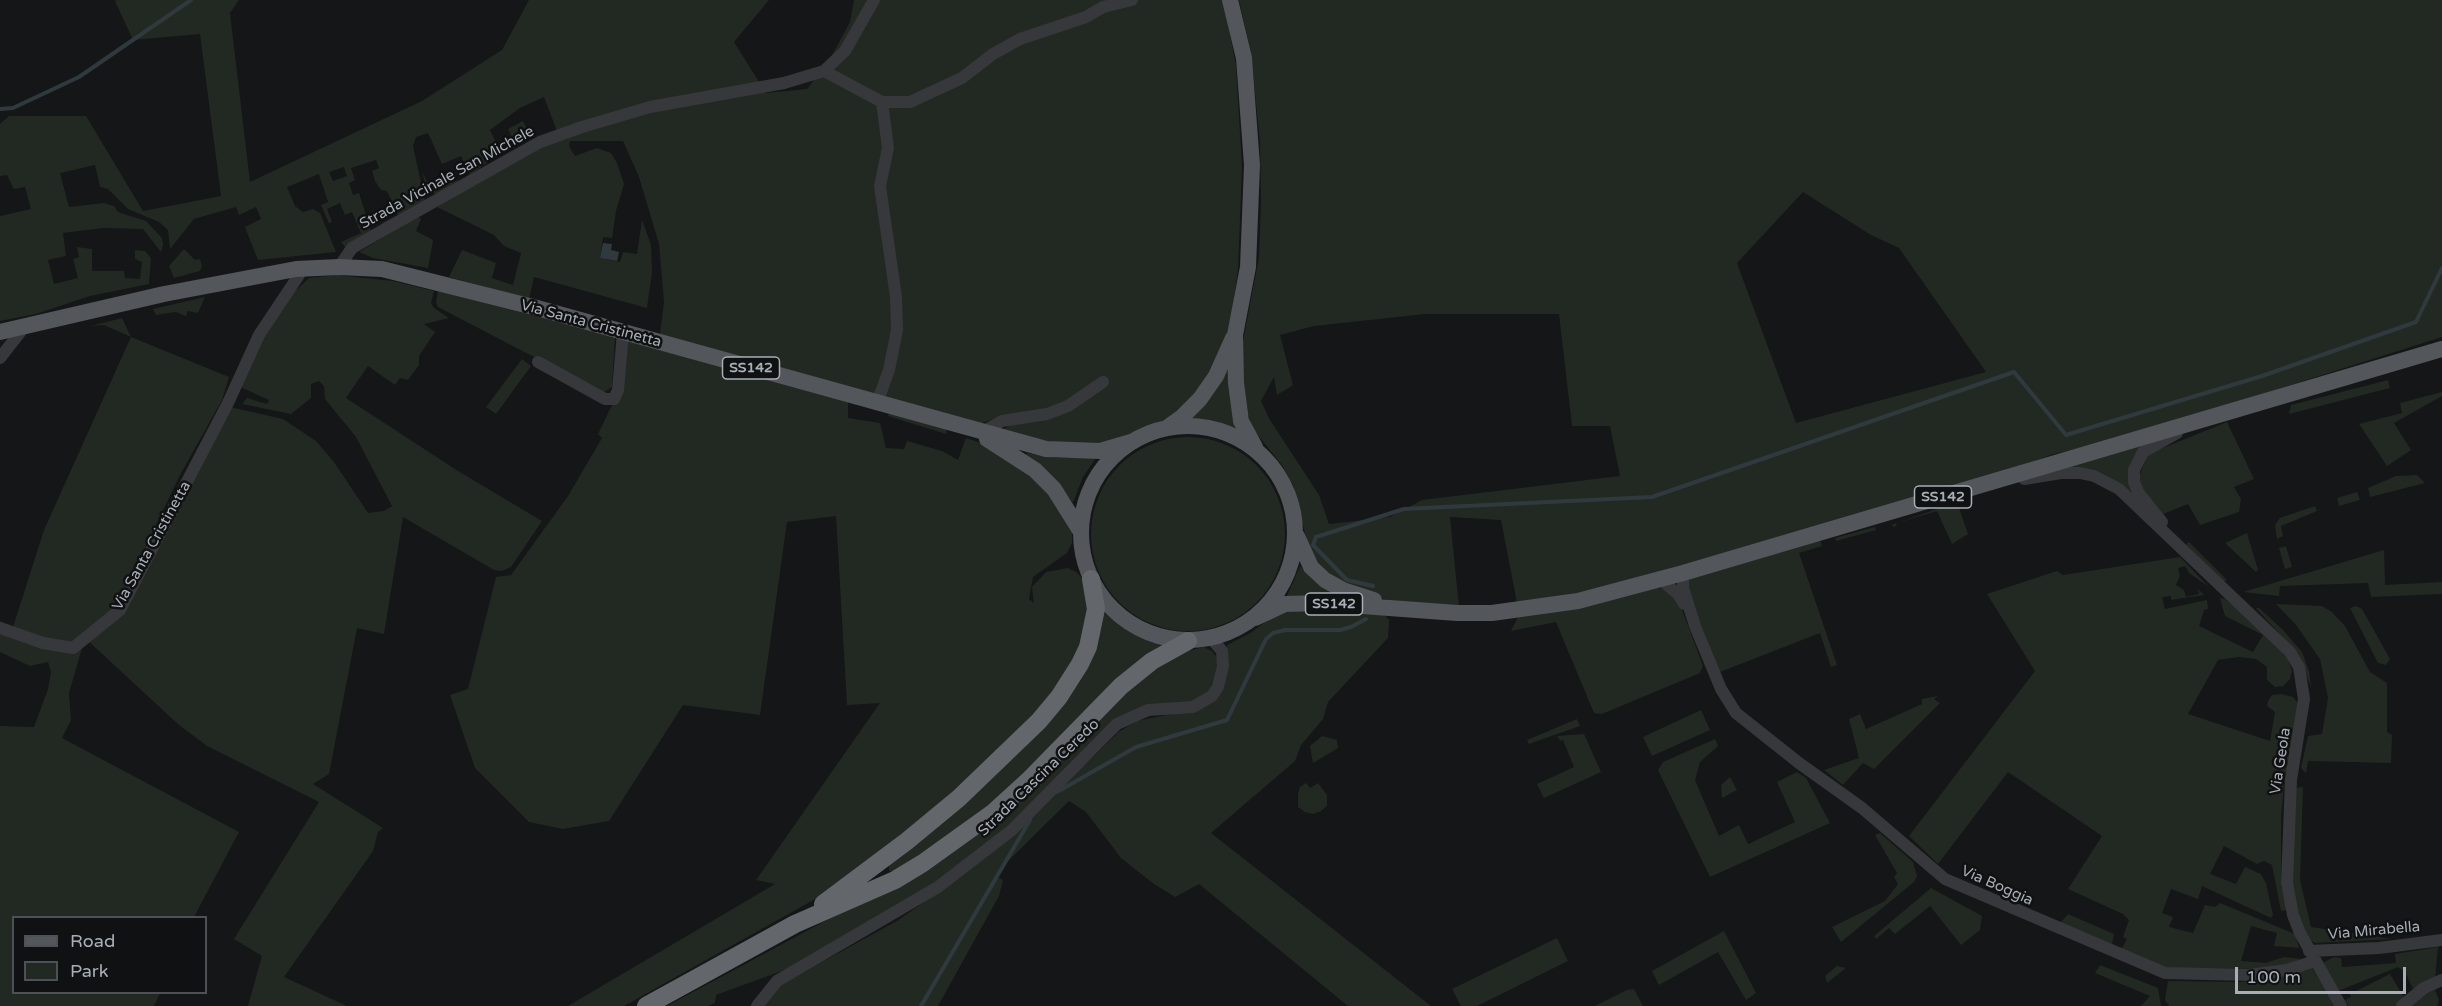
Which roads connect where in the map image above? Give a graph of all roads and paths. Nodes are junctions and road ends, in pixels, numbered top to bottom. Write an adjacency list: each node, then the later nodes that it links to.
1 (874, 0): 4 (street, Strada Vicinale San Michele)
2 (1132, 0): 5 (street)
3 (1230, 0): 11 (main road)
4 (824, 71): 5 (street); 6 (street, Strada Vicinale San Michele)
5 (882, 102): 16 (street)
6 (339, 267): 7 (main road, Via Santa Cristinetta); 10 (main road, Via Santa Cristinetta / SS142)
7 (303, 268): 8 (main road, Via Santa Cristinetta); 33 (street, Via Santa Cristinetta)
8 (25, 326): 9 (main road, Via Santa Cristinetta); 13 (street)
9 (0, 332)
10 (623, 332): 14 (street); 16 (main road, Via Santa Cristinetta / SS142)
11 (1235, 335): 19 (main road); 22 (main road)
12 (2442, 350): 17 (main road, SS142)
13 (0, 358)
14 (538, 362)
15 (1103, 382): 20 (street)
16 (877, 403): 18 (main road, Via Santa Cristinetta / SS142)
17 (2203, 421): 23 (main road, SS142); 26 (street, Via Geola)
18 (965, 427): 20 (main road, Via Santa Cristinetta / SS142); 24 (main road, Via Santa Cristinetta / SS142)
19 (1166, 428): 21 (main road); 22 (main road)
20 (982, 432): 21 (main road, Via Santa Cristinetta / SS142)
21 (1131, 442): 24 (main road)
22 (1257, 451): 25 (main road)
23 (1977, 487): 26 (street, Via Geola); 27 (main road, SS142)
24 (1081, 532): 28 (main road)
25 (1296, 534): 30 (main road, SS142); 31 (main road)
26 (2189, 556): 38 (street, Via Geola)
27 (1683, 573): 29 (main road, SS142); 32 (street, Via Boggia)
28 (1091, 579): 35 (main road); 36 (highway)
29 (1660, 579): 30 (main road, SS142); 32 (street, Via Boggia)
30 (1415, 611): 31 (main road, SS142)
31 (1255, 618): 34 (main road)
32 (1695, 626): 38 (street, Via Boggia)
33 (0, 628)
34 (1211, 638): 35 (main road); 41 (street, Strada Cascina Ceredo)
35 (1188, 641): 36 (highway)
36 (795, 924): 40 (highway)
37 (2442, 940): 38 (street, Via Mirabella)
38 (2312, 956): 42 (street, Via Geola)
39 (2442, 980): 43 (street)
40 (646, 1006)
41 (757, 1006)
42 (2341, 1006)
43 (2402, 1006)

